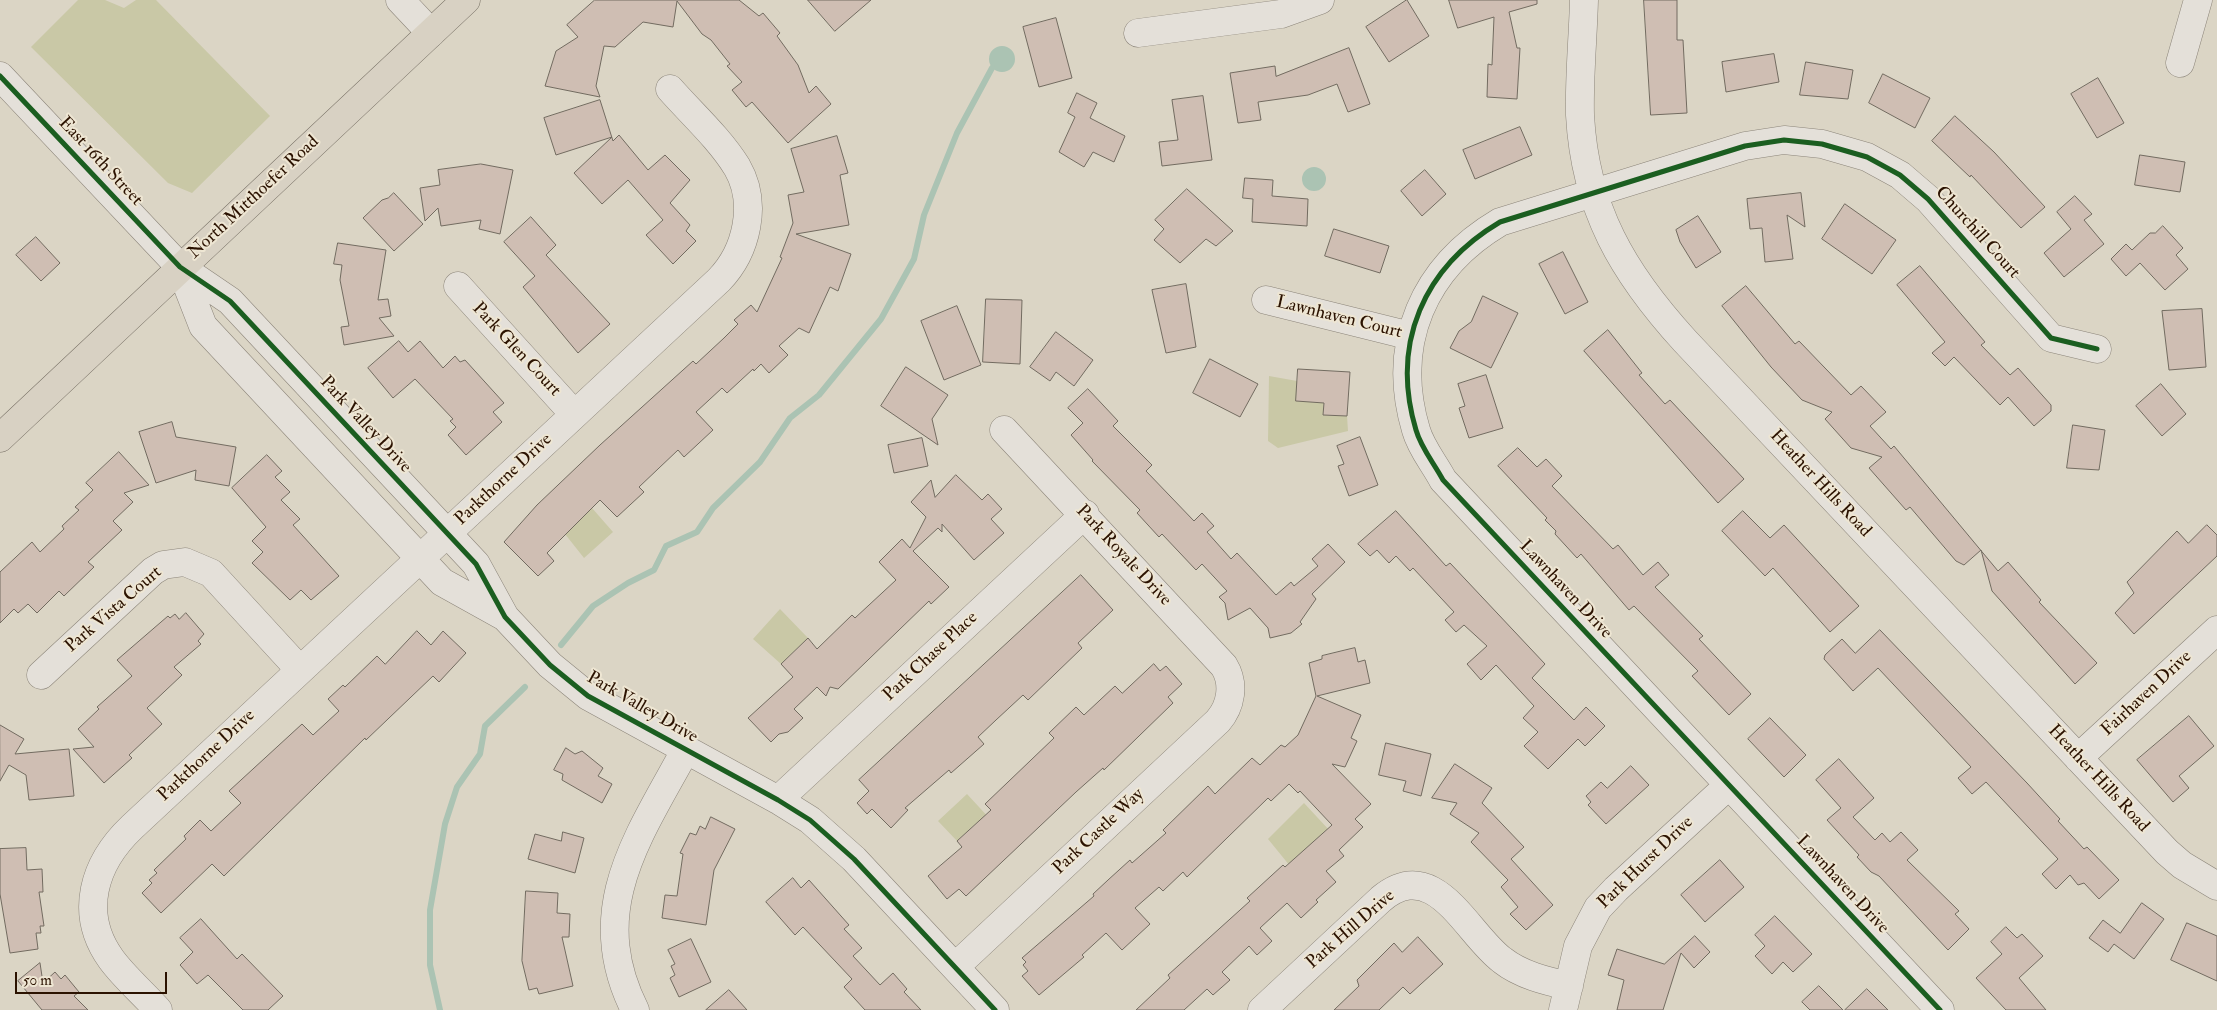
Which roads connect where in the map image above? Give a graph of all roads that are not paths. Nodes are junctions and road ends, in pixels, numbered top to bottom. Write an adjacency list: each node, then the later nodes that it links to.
1 (400, 0): 6 (street)
2 (466, 0): 6 (main road, North Mitthoefer Road)
3 (1320, 0): 7 (street)
4 (1584, 0): 11 (street, Heather Hills Road)
5 (2198, 0): 8 (street)
6 (431, 33): 12 (main road, North Mitthoefer Road)
7 (1138, 33)
8 (2180, 63)
9 (0, 76): 12 (street, East 16th Street)
10 (670, 89): 17 (street, Parkthorne Drive)
11 (1594, 192): 15 (street, Lawnhaven Drive); 16 (street, Churchill Court); 29 (street, Heather Hills Road)
12 (180, 267): 19 (main road, North Mitthoefer Road); 21 (street, Park Valley Drive); 22 (street, Park Valley Drive)
13 (458, 286): 17 (street, Park Glen Court)
14 (1266, 300): 15 (street, Lawnhaven Court)
15 (1411, 336): 30 (street, Lawnhaven Drive)
16 (2097, 349)
17 (574, 414): 21 (street, Parkthorne Drive)
18 (1004, 430): 20 (street, Park Royale Drive)
19 (0, 438)
20 (1085, 514): 27 (street, Park Royale Drive); 31 (street, Park Chase Place)
21 (447, 533): 22 (street, Parkthorne Drive); 23 (street, Park Valley Drive)
22 (420, 558): 23 (street, Park Valley Drive); 25 (street, Parkthorne Drive)
23 (505, 617): 28 (street, Park Valley Drive)
24 (2217, 630): 29 (street, Fairhaven Drive)
25 (300, 670): 26 (street, Park Vista Court); 35 (street, Parkthorne Drive)
26 (41, 675)
27 (1230, 689): 33 (street, Park Castle Way)
28 (686, 750): 31 (street, Park Valley Drive); 36 (street)
29 (2078, 758): 32 (street, Heather Hills Road)
30 (1729, 785): 34 (street, Park Hurst Drive); 39 (street, Lawnhaven Drive)
31 (778, 800): 33 (street, Park Valley Drive)
32 (2217, 886)
33 (955, 967): 37 (street, Park Valley Drive)
34 (1566, 998): 38 (street, Park Hill Drive)
35 (158, 1010)
36 (635, 1010)
37 (995, 1010)
38 (1262, 1010)
39 (1940, 1010)

